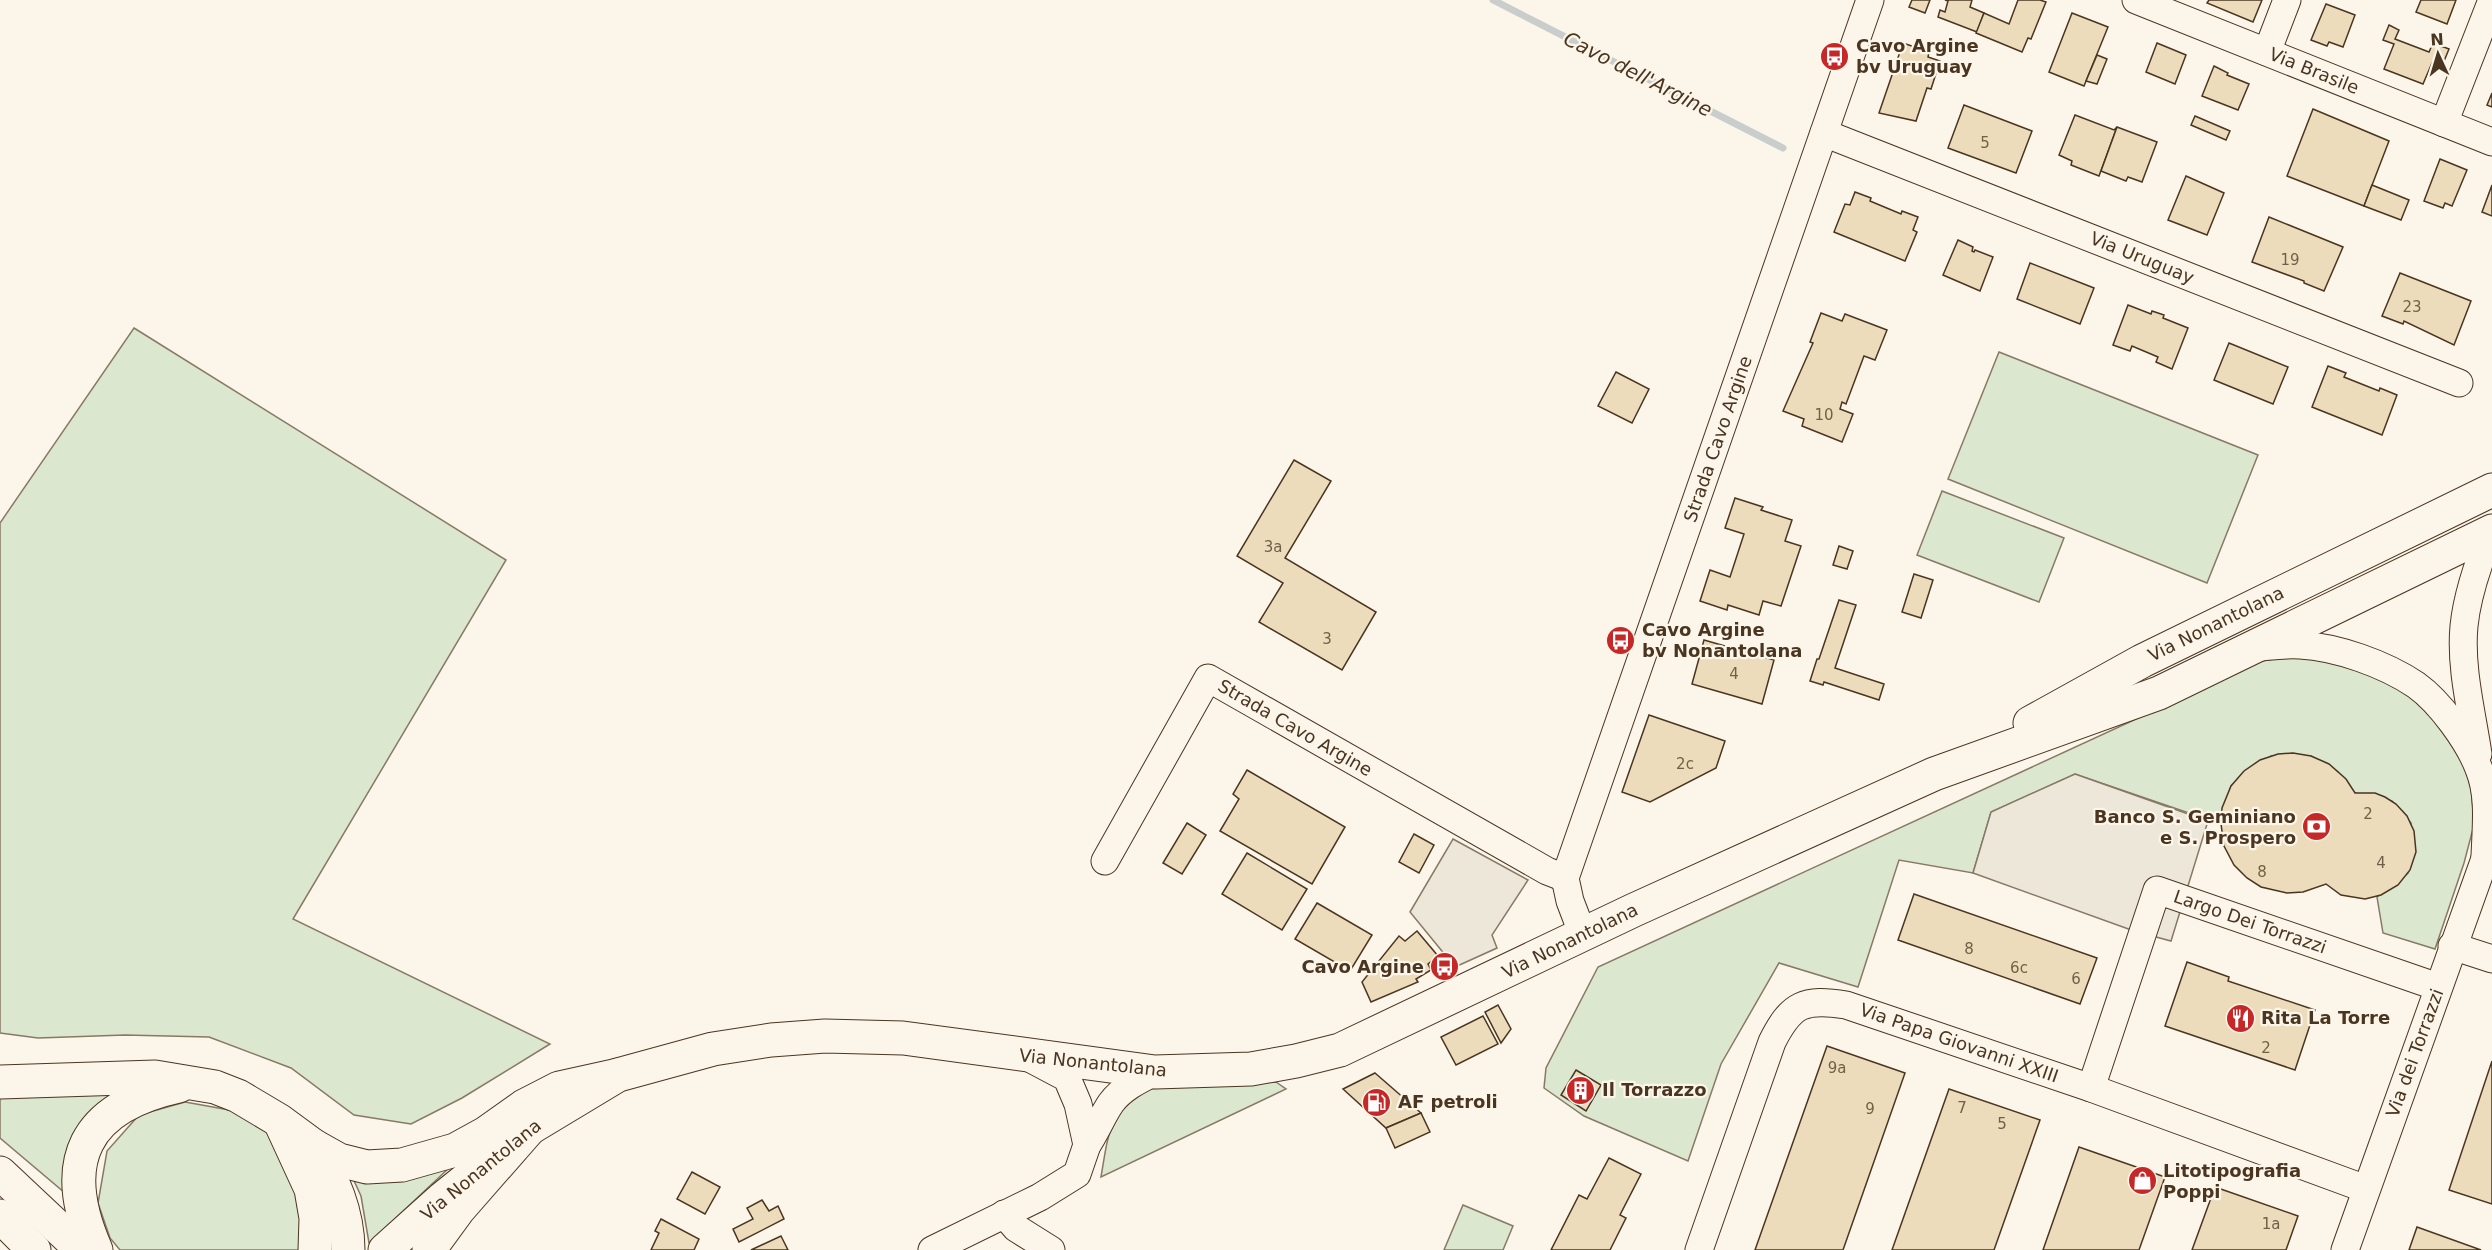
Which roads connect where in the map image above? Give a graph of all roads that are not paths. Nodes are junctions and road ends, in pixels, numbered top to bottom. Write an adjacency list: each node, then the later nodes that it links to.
1 (1870, 0): 7 (street, Strada Cavo Argine)
2 (2136, 0): 5 (street, Via Brasile)
3 (2287, 0): 5 (street)
4 (2492, 0): 6 (street)
5 (2267, 52): 6 (street, Via Brasile)
6 (2444, 123): 8 (street, Via Brasile)
7 (1824, 133): 9 (street, Via Uruguay); 18 (street, Strada Cavo Argine)
8 (2492, 142)
9 (2459, 384)
10 (2492, 490): 11 (main road, Via Nonantolana)
11 (2449, 512): 12 (street); 14 (main road, Via Nonantolana)
12 (2492, 531): 13 (main road, Via Nonantolana); 15 (street, Via dei Torrazzi)
13 (2256, 647): 14 (main road, Via Nonantolana); 15 (street, Via dei Torrazzi)
14 (1946, 770): 19 (main road, Via Nonantolana)
15 (2480, 770): 16 (street, Via dei Torrazzi)
16 (2488, 847): 20 (street, Via dei Torrazzi)
17 (1105, 861): 18 (street, Strada Cavo Argine)
18 (1566, 878): 19 (street)
19 (1583, 935): 24 (main road, Via Nonantolana)
20 (2452, 946): 21 (street); 22 (street, Via dei Torrazzi)
21 (2492, 959)
22 (2438, 987): 28 (street, Largo Dei Torrazzi); 34 (street, Via dei Torrazzi)
23 (1027, 1056): 24 (main road, Via Nonantolana); 25 (main road, Via Nonantolana); 31 (street)
24 (1155, 1072): 31 (street)
25 (618, 1075): 30 (main road, Via Nonantolana); 32 (main road)
26 (0, 1082): 27 (main road)
27 (189, 1084): 29 (main road); 39 (main road)
28 (2091, 1088): 34 (street, Via Papa Giovanni XXIII); 46 (street, Via Papa Giovanni XXIII)
29 (280, 1121): 32 (main road); 40 (main road)
30 (530, 1128): 42 (main road, Via Nonantolana); 43 (main road)
31 (1087, 1145): 35 (street)
32 (314, 1146): 41 (main road)
33 (0, 1173): 38 (main road)
34 (2366, 1189): 47 (street, Via dei Torrazzi)
35 (1004, 1214): 44 (street); 45 (street)
36 (0, 1216): 37 (main road)
37 (34, 1250)
38 (82, 1250)
39 (96, 1250)
40 (315, 1250)
41 (348, 1250)
42 (385, 1250)
43 (429, 1250)
44 (932, 1250)
45 (1051, 1250)
46 (1699, 1250)
47 (2345, 1250)

